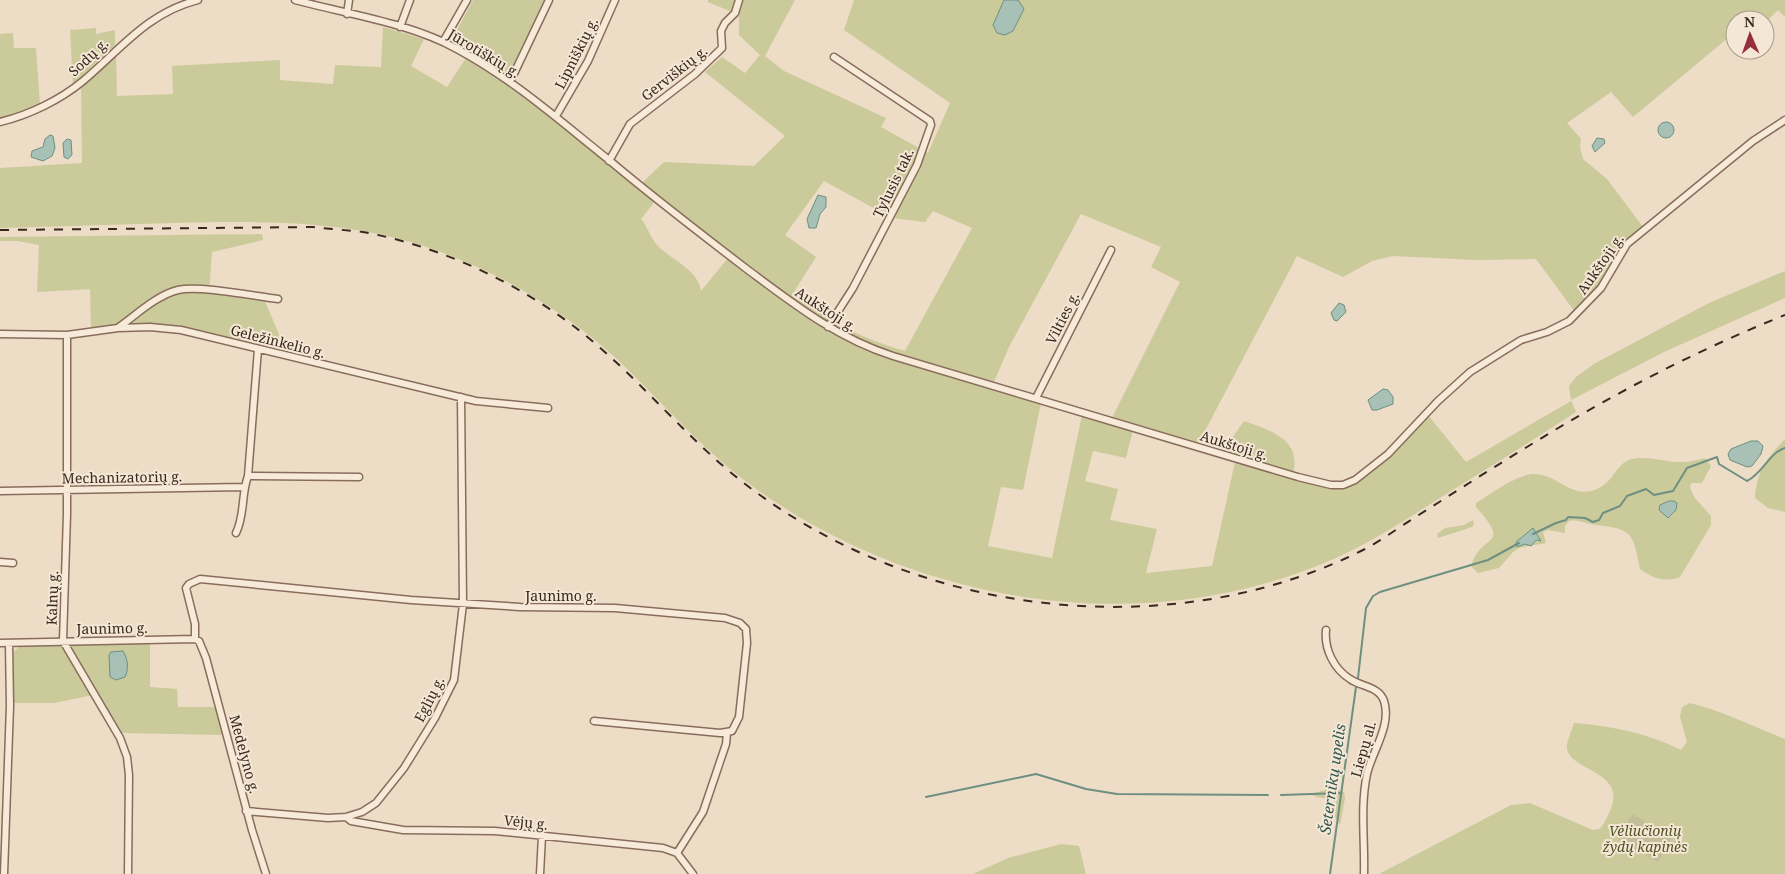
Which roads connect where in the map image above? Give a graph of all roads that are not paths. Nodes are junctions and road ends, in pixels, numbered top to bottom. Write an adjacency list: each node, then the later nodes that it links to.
1 (198, 0): 9 (street)
2 (295, 0): 10 (street, Jūrotiškių g.)
3 (349, 0): 10 (street)
4 (410, 0): 11 (street)
5 (467, 0): 12 (street)
6 (549, 0): 14 (street)
7 (615, 0): 15 (street, Lipniškių g.)
8 (739, 0): 18 (street, Gerviškių g.)
9 (188, 1): 17 (street, Sodų g.)
10 (347, 14): 11 (street, Jūrotiškių g.)
11 (400, 27): 12 (street, Jūrotiškių g.)
12 (443, 42): 14 (street, Jūrotiškių g.)
13 (834, 57): 21 (street, Tylusis tak.)
14 (510, 82): 15 (street, Jūrotiškių g.)
15 (556, 116): 18 (street, Jūrotiškių g.)
16 (1785, 120): 27 (street, Aukštoji g.)
17 (0, 122)
18 (609, 161): 21 (street, Aukštoji g.)
19 (1111, 250): 27 (street, Vilties g.)
20 (278, 299): 22 (street)
21 (828, 327): 27 (street, Aukštoji g.)
22 (118, 328): 24 (street, Geležinkelio g.); 25 (street, Geležinkelio g.)
23 (0, 334): 24 (street, Geležinkelio g.)
24 (67, 335): 33 (street, Kalnų g.)
25 (258, 349): 26 (street, Geležinkelio g.); 29 (street)
26 (461, 397): 28 (street, Geležinkelio g.); 37 (street, Eglių g.)
27 (1036, 398)
28 (548, 408)
29 (248, 476): 30 (street); 31 (street)
30 (359, 477)
31 (244, 487): 33 (street, Mechanizatorių g.); 34 (street)
32 (0, 491): 33 (street, Mechanizatorių g.)
33 (67, 491): 40 (street, Kalnų g.)
34 (236, 533)
35 (0, 562): 36 (street)
36 (14, 563)
37 (462, 604): 39 (street, Jaunimo g.); 44 (street, Jaunimo g.); 47 (street, Eglių g.)
38 (1326, 630): 55 (street, Liepų al.)
39 (197, 640): 40 (street, Jaunimo g.); 46 (street, Medelyno g.)
40 (63, 641): 42 (street, Jaunimo g.); 51 (street, Kalnų g.)
41 (0, 644): 42 (street, Jaunimo g.)
42 (9, 644): 45 (street)
43 (594, 721): 44 (street)
44 (727, 733): 49 (street)
45 (3, 780): 50 (street)
46 (246, 811): 47 (street, Eglių g.); 52 (street, Medelyno g.)
47 (346, 817): 48 (street, Vėjų g.)
48 (542, 836): 49 (street, Vėjų g.); 53 (street)
49 (677, 853): 54 (street)
50 (4, 874)
51 (128, 874)
52 (266, 874)
53 (540, 874)
54 (693, 874)
55 (1364, 874)

